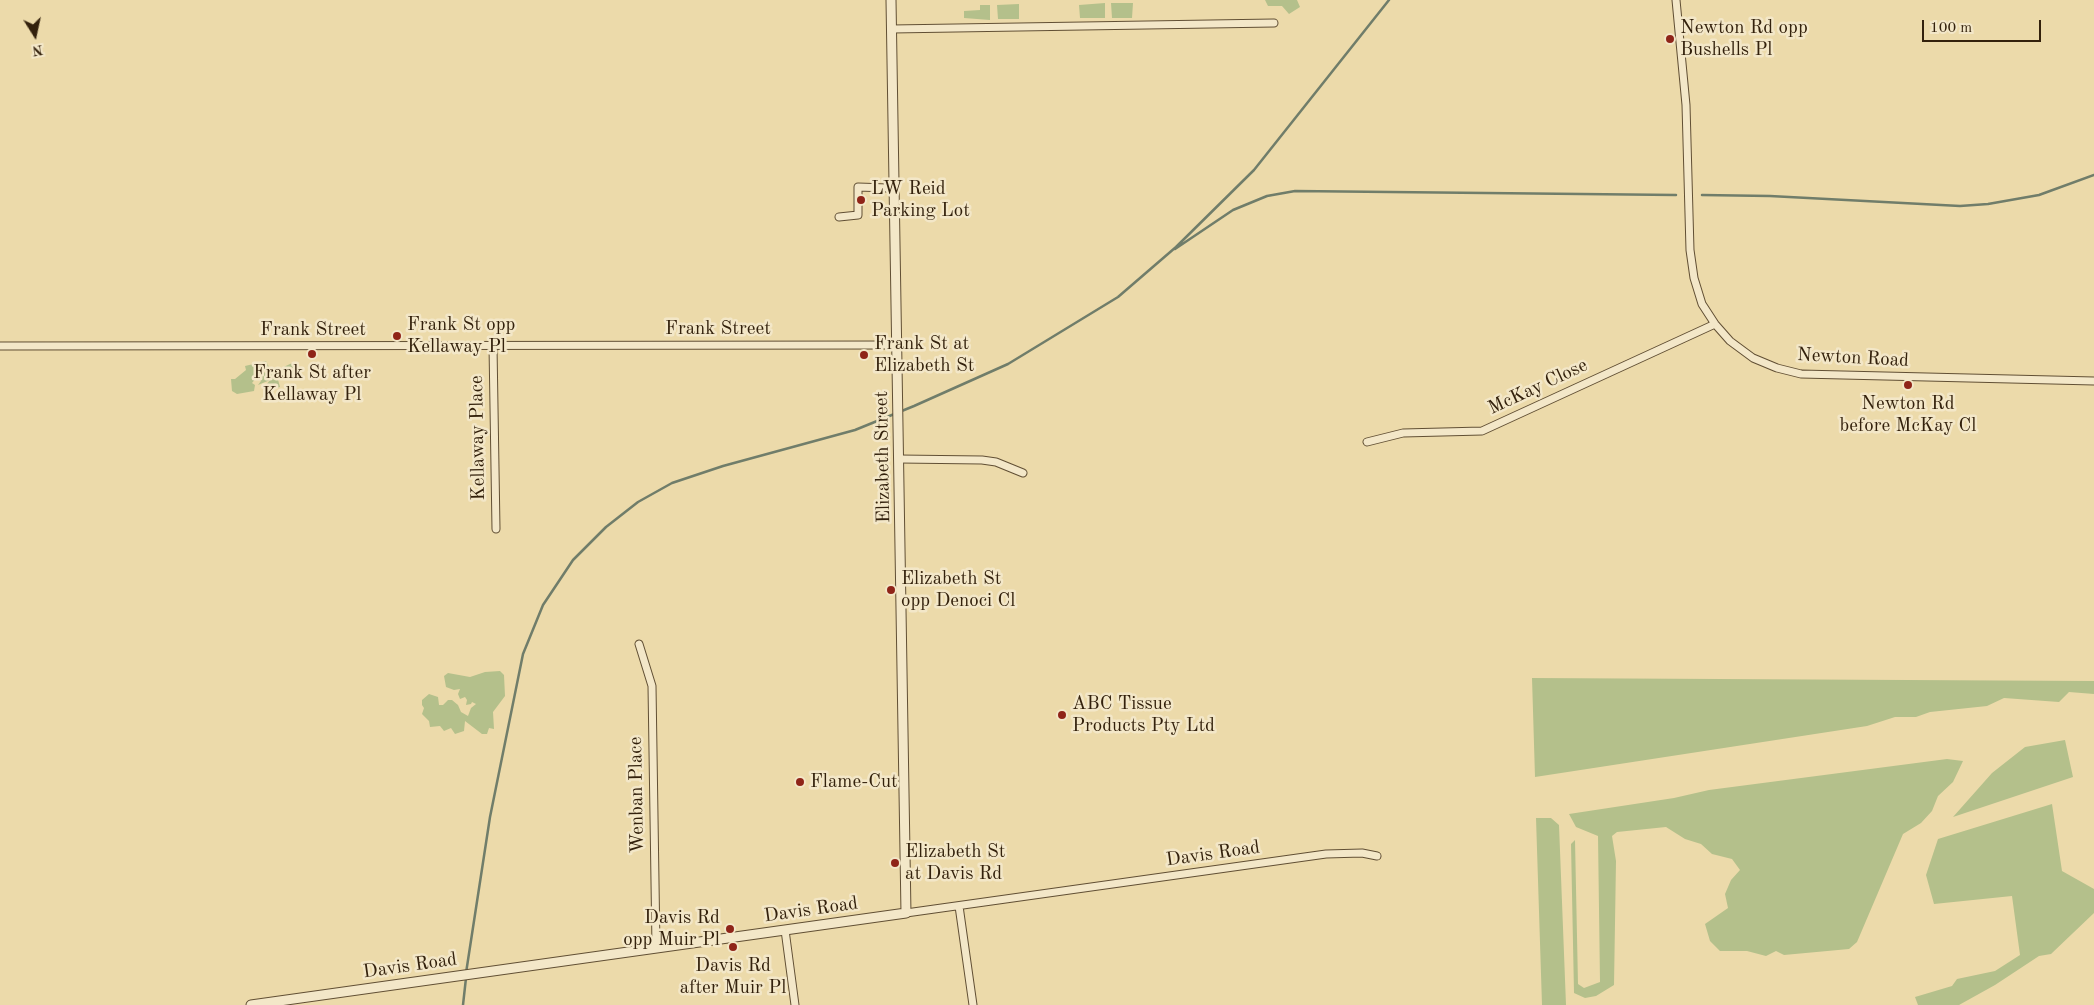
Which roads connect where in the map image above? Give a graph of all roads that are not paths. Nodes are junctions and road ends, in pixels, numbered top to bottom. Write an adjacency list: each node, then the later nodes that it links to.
1 (892, 0): 4 (street, Elizabeth Street)
2 (1676, 0): 7 (street, Newton Road)
3 (1274, 23): 4 (street)
4 (892, 29): 5 (street, Elizabeth Street)
5 (895, 192): 6 (street); 8 (street, Elizabeth Street)
6 (839, 217)
7 (1715, 324): 11 (street, Newton Road); 12 (street, McKay Close)
8 (897, 345): 10 (street, Frank Street); 13 (street, Elizabeth Street)
9 (0, 346): 10 (street, Frank Street)
10 (493, 346): 15 (street, Kellaway Place)
11 (2094, 381)
12 (1367, 442)
13 (899, 459): 14 (street); 19 (street, Elizabeth Street)
14 (1023, 473)
15 (496, 529)
16 (640, 644): 21 (street, Wenban Place)
17 (1376, 856): 18 (street, Davis Road)
18 (959, 906): 19 (street, Davis Road); 24 (street)
19 (906, 913): 20 (street, Davis Road)
20 (785, 930): 21 (street, Davis Road); 23 (street)
21 (656, 947): 22 (street, Davis Road)
22 (251, 1005)
23 (795, 1005)
24 (974, 1005)

